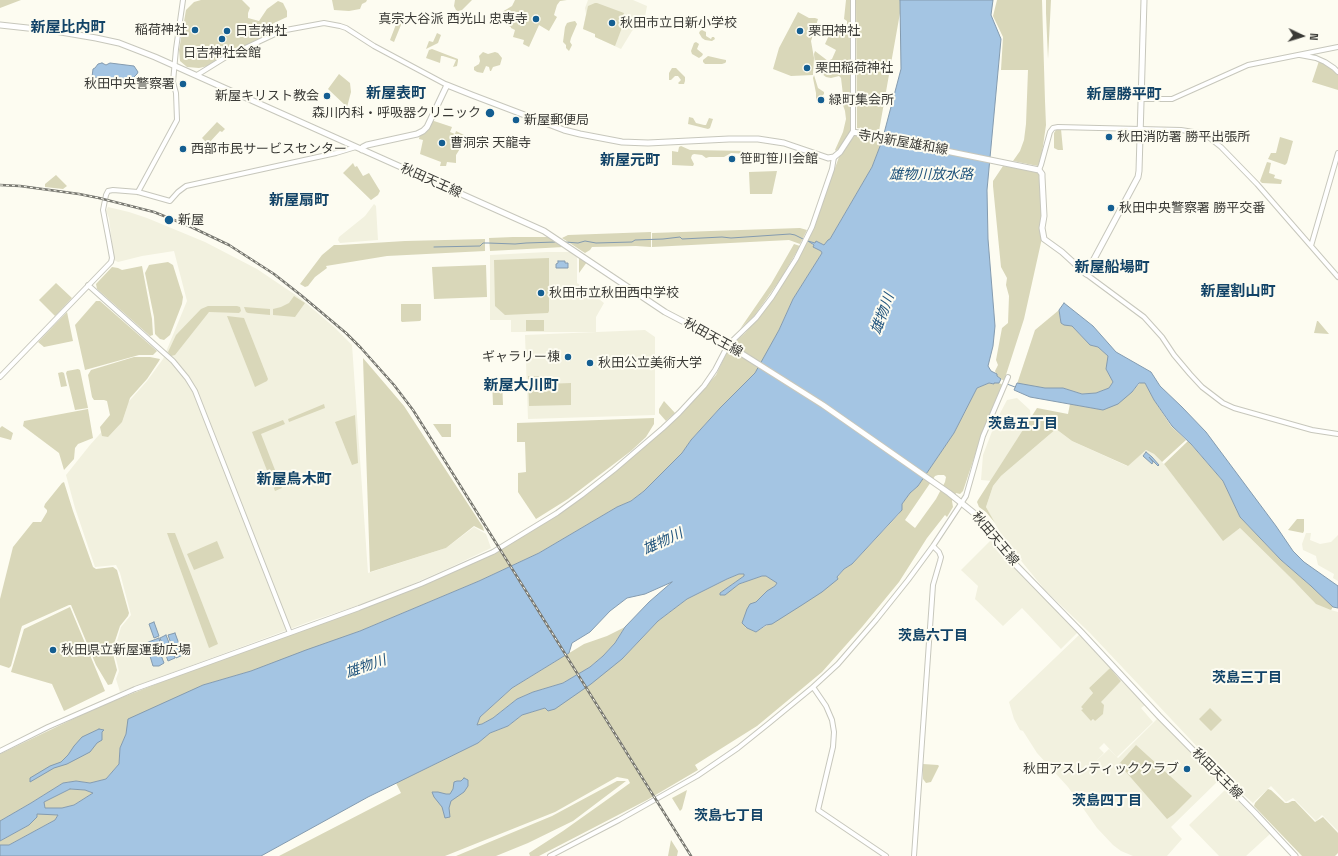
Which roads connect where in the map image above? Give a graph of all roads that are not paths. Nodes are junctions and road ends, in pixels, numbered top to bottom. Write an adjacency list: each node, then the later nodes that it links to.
1 (183, 0): 7 (street)
2 (853, 0): 13 (street)
3 (1144, 0): 11 (main road)
4 (0, 25): 7 (main road, 秋田天王線)
5 (1338, 47): 6 (street)
6 (1298, 55): 8 (street); 11 (street)
7 (174, 66): 9 (main road, 秋田天王線); 19 (street)
8 (1338, 72)
9 (197, 75): 10 (street); 14 (main road, 秋田天王線)
10 (447, 84): 15 (main road); 17 (main road)
11 (1142, 100): 12 (main road)
12 (1141, 129): 18 (street); 20 (street); 21 (main road)
13 (856, 132): 17 (main road, 寺内新屋雄和線); 18 (main road, 寺内新屋雄和線)
14 (356, 147): 15 (main road, 秋田天王線); 19 (street)
15 (362, 150): 24 (main road, 秋田天王線)
16 (1338, 153): 20 (street)
17 (834, 157): 24 (street)
18 (1037, 169): 21 (main road)
19 (138, 192): 23 (street)
20 (1310, 246): 22 (street)
21 (1086, 274): 27 (street)
22 (1338, 277)
23 (88, 285): 25 (street); 30 (street)
24 (728, 345): 28 (main road, 秋田天王線); 30 (street)
25 (0, 377)
26 (1008, 377): 28 (street)
27 (1338, 434)
28 (961, 502): 29 (street); 36 (main road, 秋田天王線)
29 (933, 546): 31 (street); 35 (street)
30 (290, 633): 32 (street)
31 (813, 687): 33 (street); 34 (street)
32 (0, 751)
33 (550, 856)
34 (886, 856)
35 (914, 856)
36 (1295, 856)

